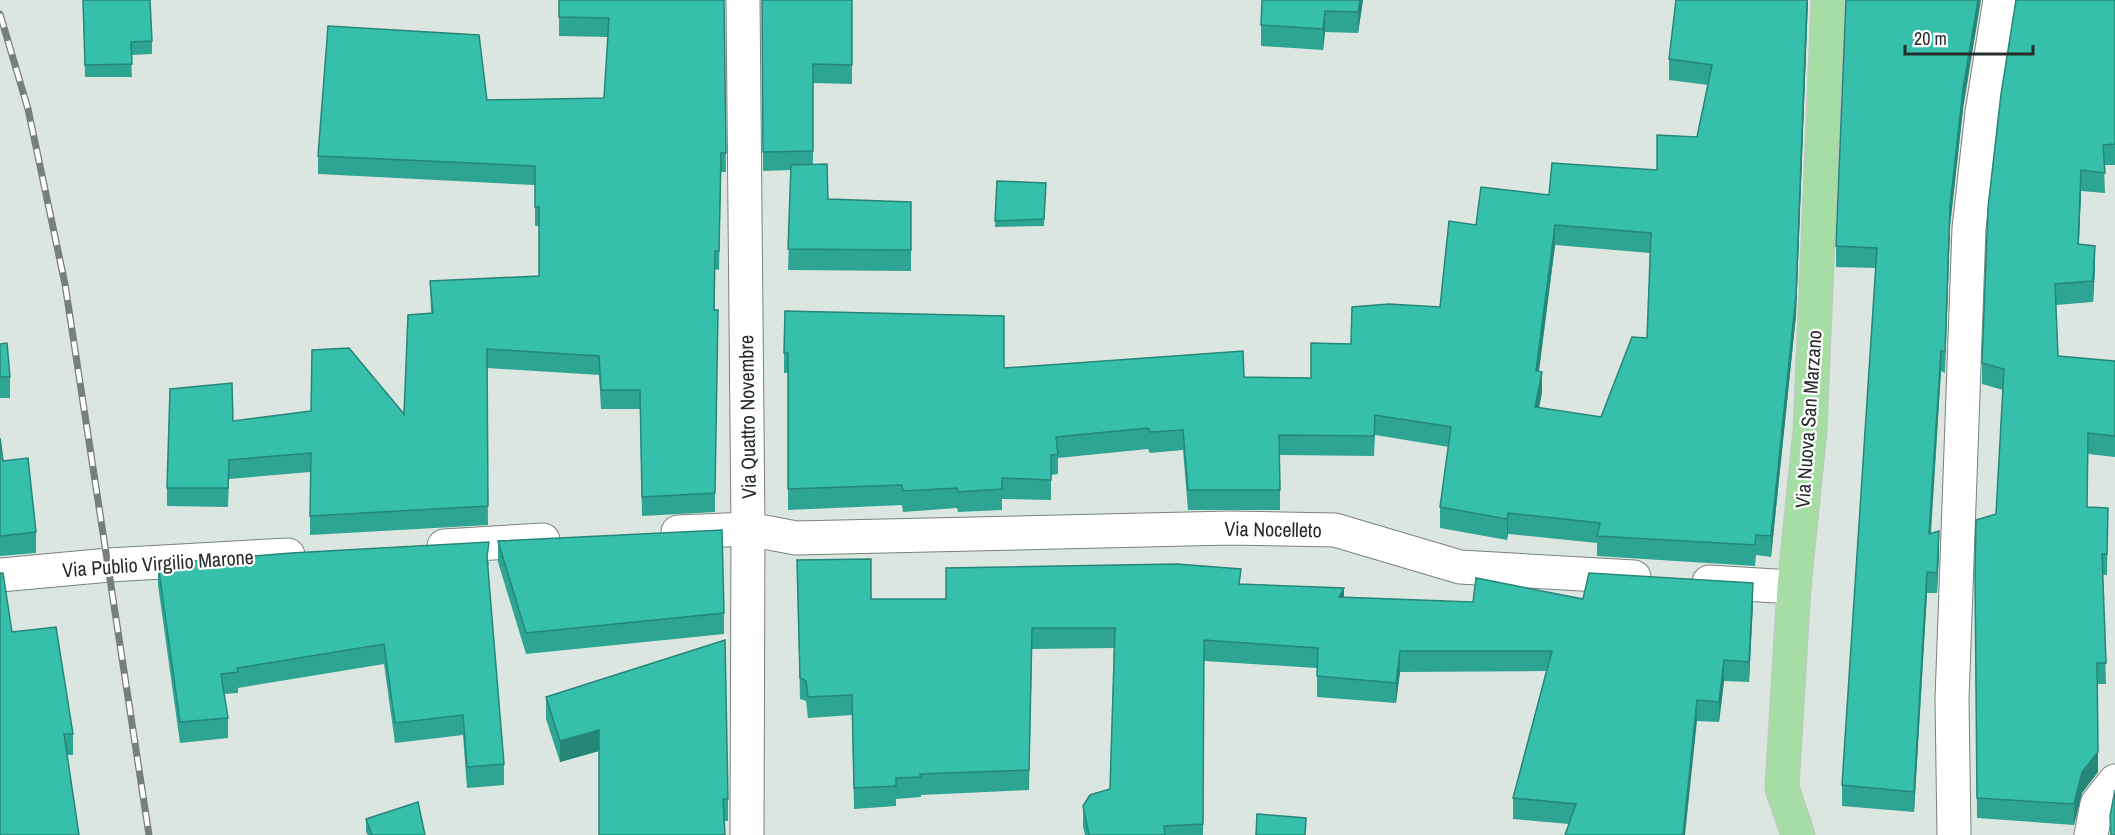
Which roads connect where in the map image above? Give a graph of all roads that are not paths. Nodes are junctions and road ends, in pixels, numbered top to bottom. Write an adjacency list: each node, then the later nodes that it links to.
1 (742, 0): 4 (street, Via Quattro Novembre)
2 (1828, 0): 10 (main road, Via Nuova San Marzano)
3 (2000, 0): 14 (street)
4 (748, 528): 5 (street); 10 (street, Via Nocelleto); 12 (street, Via Quattro Novembre)
5 (653, 534)
6 (570, 538): 7 (street)
7 (416, 547)
8 (322, 553): 9 (street, Via Publio Virgilio Marone)
9 (0, 575)
10 (1794, 587): 13 (main road, Via Nuova San Marzano)
11 (2115, 781): 15 (street)
12 (747, 835)
13 (1798, 835)
14 (1954, 835)
15 (2091, 835)

